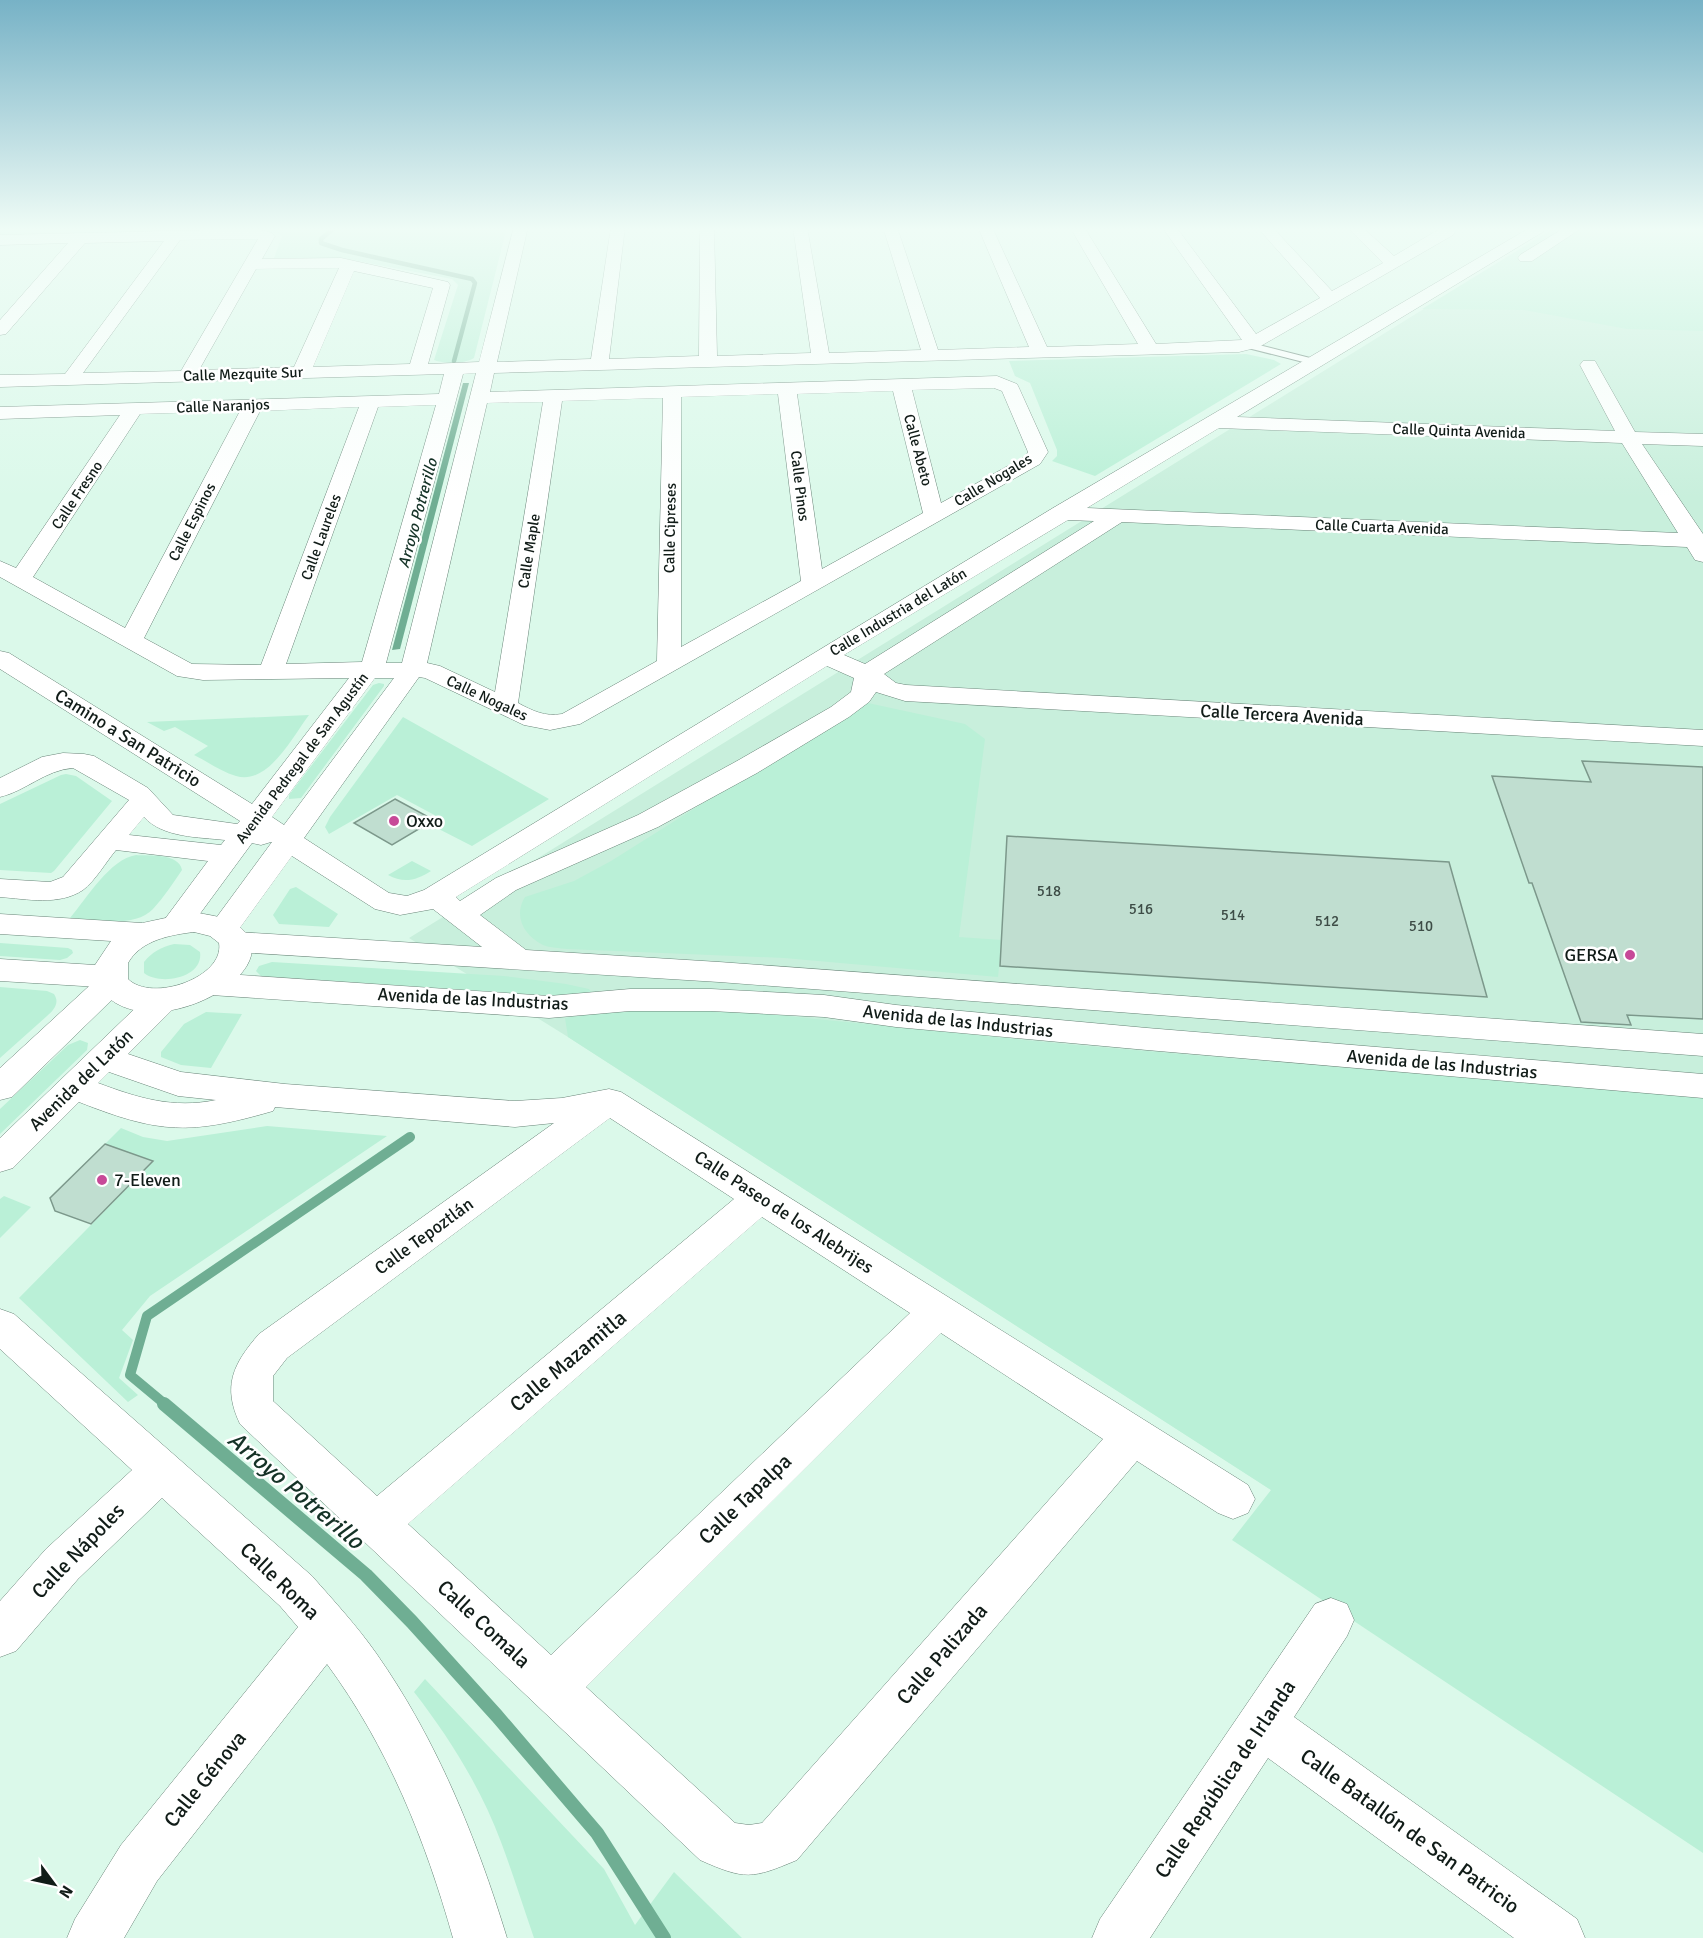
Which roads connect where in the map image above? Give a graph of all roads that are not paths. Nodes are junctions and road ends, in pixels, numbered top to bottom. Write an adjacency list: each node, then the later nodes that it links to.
1 (11, 317): 16 (street)
2 (115, 317): 31 (street)
3 (222, 317): 30 (street)
4 (326, 317): 29 (street)
5 (432, 317): 28 (street)
6 (499, 317): 26 (street, Avenida Pedregal de San Agustín)
7 (605, 317): 24 (street)
8 (708, 317): 22 (street)
9 (814, 317): 21 (street)
10 (919, 317): 20 (street)
11 (1025, 317): 19 (street)
12 (1131, 317): 18 (street)
13 (1232, 317): 17 (street)
14 (1298, 317): 17 (street)
15 (1390, 317): 23 (street, Calle Industria del Latón)
16 (0, 330)
17 (1250, 344): 18 (street, Calle Mezquite Sur); 23 (lane)
18 (1150, 349): 19 (street, Calle Mezquite Sur)
19 (1040, 352): 20 (street, Calle Mezquite Sur)
20 (931, 355): 21 (street, Calle Mezquite Sur)
21 (821, 358): 22 (street, Calle Mezquite Sur)
22 (708, 362): 24 (street, Calle Mezquite Sur)
23 (1315, 362): 43 (street, Calle Industria del Latón)
24 (599, 364): 26 (street, Calle Mezquite Sur)
25 (1589, 365): 44 (street)
26 (486, 368): 27 (street, Calle Mezquite Sur); 37 (street, Avenida Pedregal de San Agustín)
27 (455, 369): 28 (street, Calle Mezquite Sur); 38 (street, Avenida Pedregal de San Agustín)
28 (417, 370): 29 (street, Calle Mezquite Sur)
29 (301, 373): 30 (street, Calle Mezquite Sur)
30 (187, 376): 31 (street, Calle Mezquite Sur)
31 (70, 379): 32 (street, Calle Mezquite Sur)
32 (0, 381)
33 (901, 385): 34 (street, Calle Nogales); 47 (street, Calle Abeto); 47 (street, Calle Nogales)
34 (788, 388): 35 (street, Calle Nogales); 51 (street, Calle Pinos)
35 (672, 392): 36 (street, Calle Nogales); 55 (street, Calle Cipreses)
36 (554, 396): 37 (street, Calle Nogales); 60 (street, Calle Maple)
37 (479, 398): 57 (street, Avenida Pedregal de San Agustín)
38 (446, 399): 39 (street, Calle Naranjos); 56 (street, Avenida Pedregal de San Agustín)
39 (371, 401): 40 (street, Calle Naranjos); 58 (street, Calle Laureles)
40 (253, 405): 41 (street, Calle Naranjos); 52 (street, Calle Espinos)
41 (134, 409): 42 (street, Calle Naranjos); 50 (street, Calle Fresno)
42 (4, 418)
43 (1215, 422): 44 (street, Calle Quinta Avenida); 46 (street, Calle Industria del Latón)
44 (1629, 438): 45 (street, Calle Quinta Avenida); 49 (street)
45 (1703, 440)
46 (1061, 513): 48 (street, Calle Cuarta Avenida); 53 (street, Calle Industria del Latón)
47 (934, 515): 51 (street, Calle Nogales)
48 (1118, 515): 49 (street, Calle Cuarta Avenida); 59 (street, Calle Industria del Latón)
49 (1700, 546)
50 (10, 574): 52 (street)
51 (813, 583): 55 (street, Calle Nogales)
52 (131, 640): 58 (street)
53 (825, 656): 59 (street, Calle Tercera Avenida); 68 (street, Calle Industria del Latón)
54 (0, 658): 64 (street, Camino a San Patricio)
55 (669, 663): 60 (street, Calle Nogales)
56 (370, 669): 57 (street, Calle Nogales); 58 (street); 64 (street, Avenida Pedregal de San Agustín)
57 (412, 669): 60 (street, Calle Nogales); 65 (street, Avenida Pedregal de San Agustín)
58 (271, 672)
59 (867, 674): 61 (street, Calle Tercera Avenida); 69 (street)
60 (505, 707)
61 (1703, 738)
62 (0, 789): 63 (street)
63 (144, 800): 64 (street); 66 (street)
64 (243, 836): 65 (street, Calle Industria del Latón); 66 (street); 70 (street, Avenida Pedregal de San Agustín)
65 (287, 840): 68 (street, Calle Industria del Latón); 73 (street, Avenida Pedregal de San Agustín)
66 (109, 842): 67 (street)
67 (0, 888)
68 (435, 897): 69 (street)
69 (460, 915): 74 (street)
70 (177, 923): 72 (street); 73 (street)
71 (0, 924): 72 (street)
72 (145, 933): 76 (street)
73 (229, 935): 74 (street, Avenida de las Industrias); 77 (street)
74 (519, 960): 78 (street, Avenida de las Industrias)
75 (0, 970): 76 (street)
76 (111, 980): 79 (street); 86 (street)
77 (212, 984): 78 (street, Avenida de las Industrias); 79 (street)
78 (715, 986): 80 (street, Avenida de las Industrias); 83 (street, Avenida de las Industrias)
79 (162, 1001): 82 (street, Avenida del Latón)
80 (1618, 1039): 81 (street, Avenida de las Industrias); 83 (street)
81 (1703, 1044)
82 (104, 1058): 85 (street, Avenida del Latón); 87 (street)
83 (1636, 1081): 84 (street, Avenida de las Industrias)
84 (1703, 1086)
85 (74, 1087): 87 (street); 89 (street, Avenida del Latón)
86 (0, 1088)
87 (285, 1096): 88 (street)
88 (609, 1101): 90 (street, Calle Paseo de los Alebrijes); 93 (street, Calle Tepoztlán)
89 (0, 1159)
90 (760, 1197): 91 (street, Calle Paseo de los Alebrijes); 97 (street, Calle Mazamitla)
91 (938, 1311): 94 (street, Calle Paseo de los Alebrijes); 101 (street, Calle Tapalpa)
92 (4, 1336): 95 (street, Calle Roma)
93 (250, 1382): 97 (street, Calle Comala)
94 (1132, 1435): 96 (street, Calle Paseo de los Alebrijes); 103 (street, Calle Palizada)
95 (160, 1471): 99 (street, Calle Roma); 100 (street, Calle Nápoles)
96 (1233, 1499)
97 (376, 1524): 101 (street, Calle Comala)
98 (1331, 1620): 102 (street, Calle República de Irlanda)
99 (327, 1627): 104 (street, Calle Roma); 105 (street, Calle Génova)
100 (0, 1635)
101 (552, 1687): 103 (street, Calle Comala)
102 (1262, 1724): 106 (street, Calle República de Irlanda); 107 (street, Calle Batallón de San Patricio)
103 (739, 1852)
104 (475, 1934)
105 (94, 1938)
106 (1119, 1938)
107 (1558, 1938)

